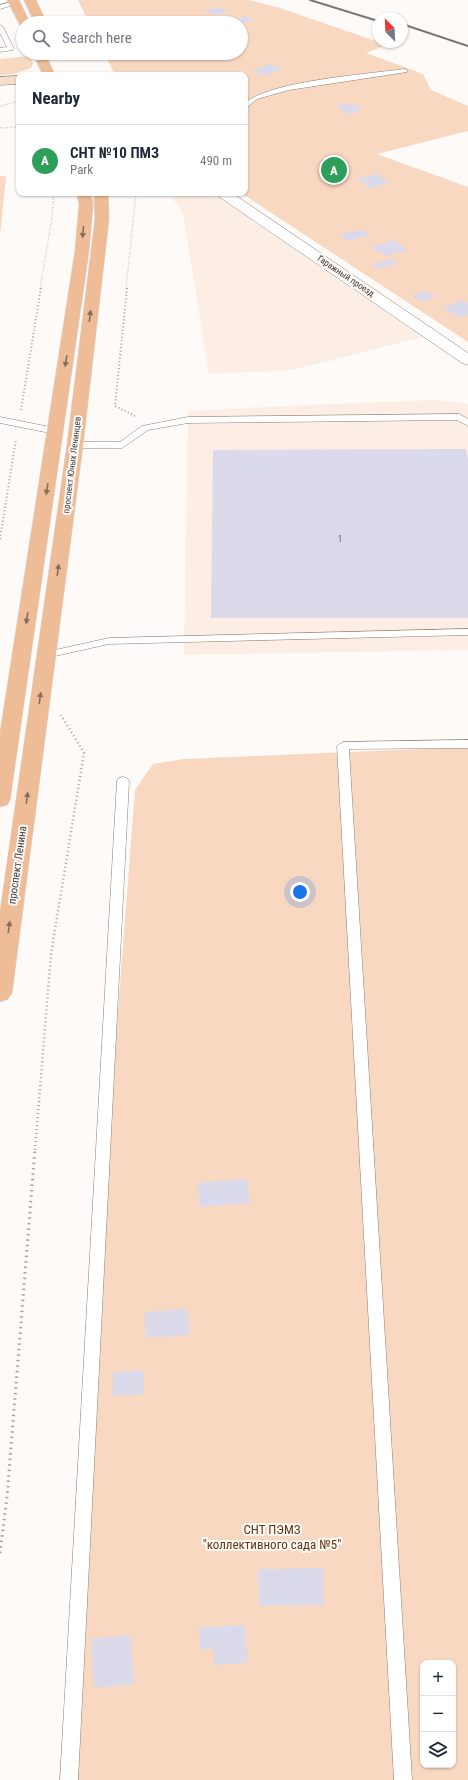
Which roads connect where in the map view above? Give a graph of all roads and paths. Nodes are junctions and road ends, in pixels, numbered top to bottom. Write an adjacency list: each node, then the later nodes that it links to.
1 (30, 0): 5 (main road)
2 (14, 2): 3 (lane); 4 (main road)
3 (0, 7)
4 (21, 16)
5 (38, 16)
6 (0, 27): 7 (lane)
7 (0, 50)
8 (42, 60): 10 (main road)
9 (405, 71): 14 (lane)
10 (48, 72)
11 (16, 80): 12 (main road)
12 (0, 81)
13 (16, 102): 15 (path)
14 (248, 104)
15 (0, 106)
16 (16, 127): 17 (path)
17 (0, 128)
18 (54, 196): 27 (path)
19 (84, 196): 28 (main road, проспект Юных Ленинцев, one-way to 28)
20 (101, 196): 29 (main road, проспект Юных Ленинцев, one-way to 20)
21 (136, 196): 24 (path)
22 (227, 196): 23 (street, Гаражный проезд)
23 (468, 360)
24 (129, 413)
25 (0, 420): 27 (lane)
26 (468, 423): 29 (lane)
27 (19, 424): 28 (lane); 30 (path)
28 (56, 431): 36 (main road, проспект Юных Ленинцев, one-way to 36)
29 (75, 444): 32 (main road, проспект Юных Ленинцев, one-way to 29)
30 (0, 539)
31 (468, 632): 32 (lane)
32 (46, 655): 34 (main road, проспект Юных Ленинцев, one-way to 32)
33 (62, 709): 40 (path)
34 (35, 737): 39 (main road, проспект Ленина, one-way to 34)
35 (468, 744): 42 (lane)
36 (3, 754): 38 (main road)
37 (123, 781): 41 (lane)
38 (0, 800)
39 (0, 993)
40 (0, 1553)
41 (69, 1780)
42 (403, 1780)

